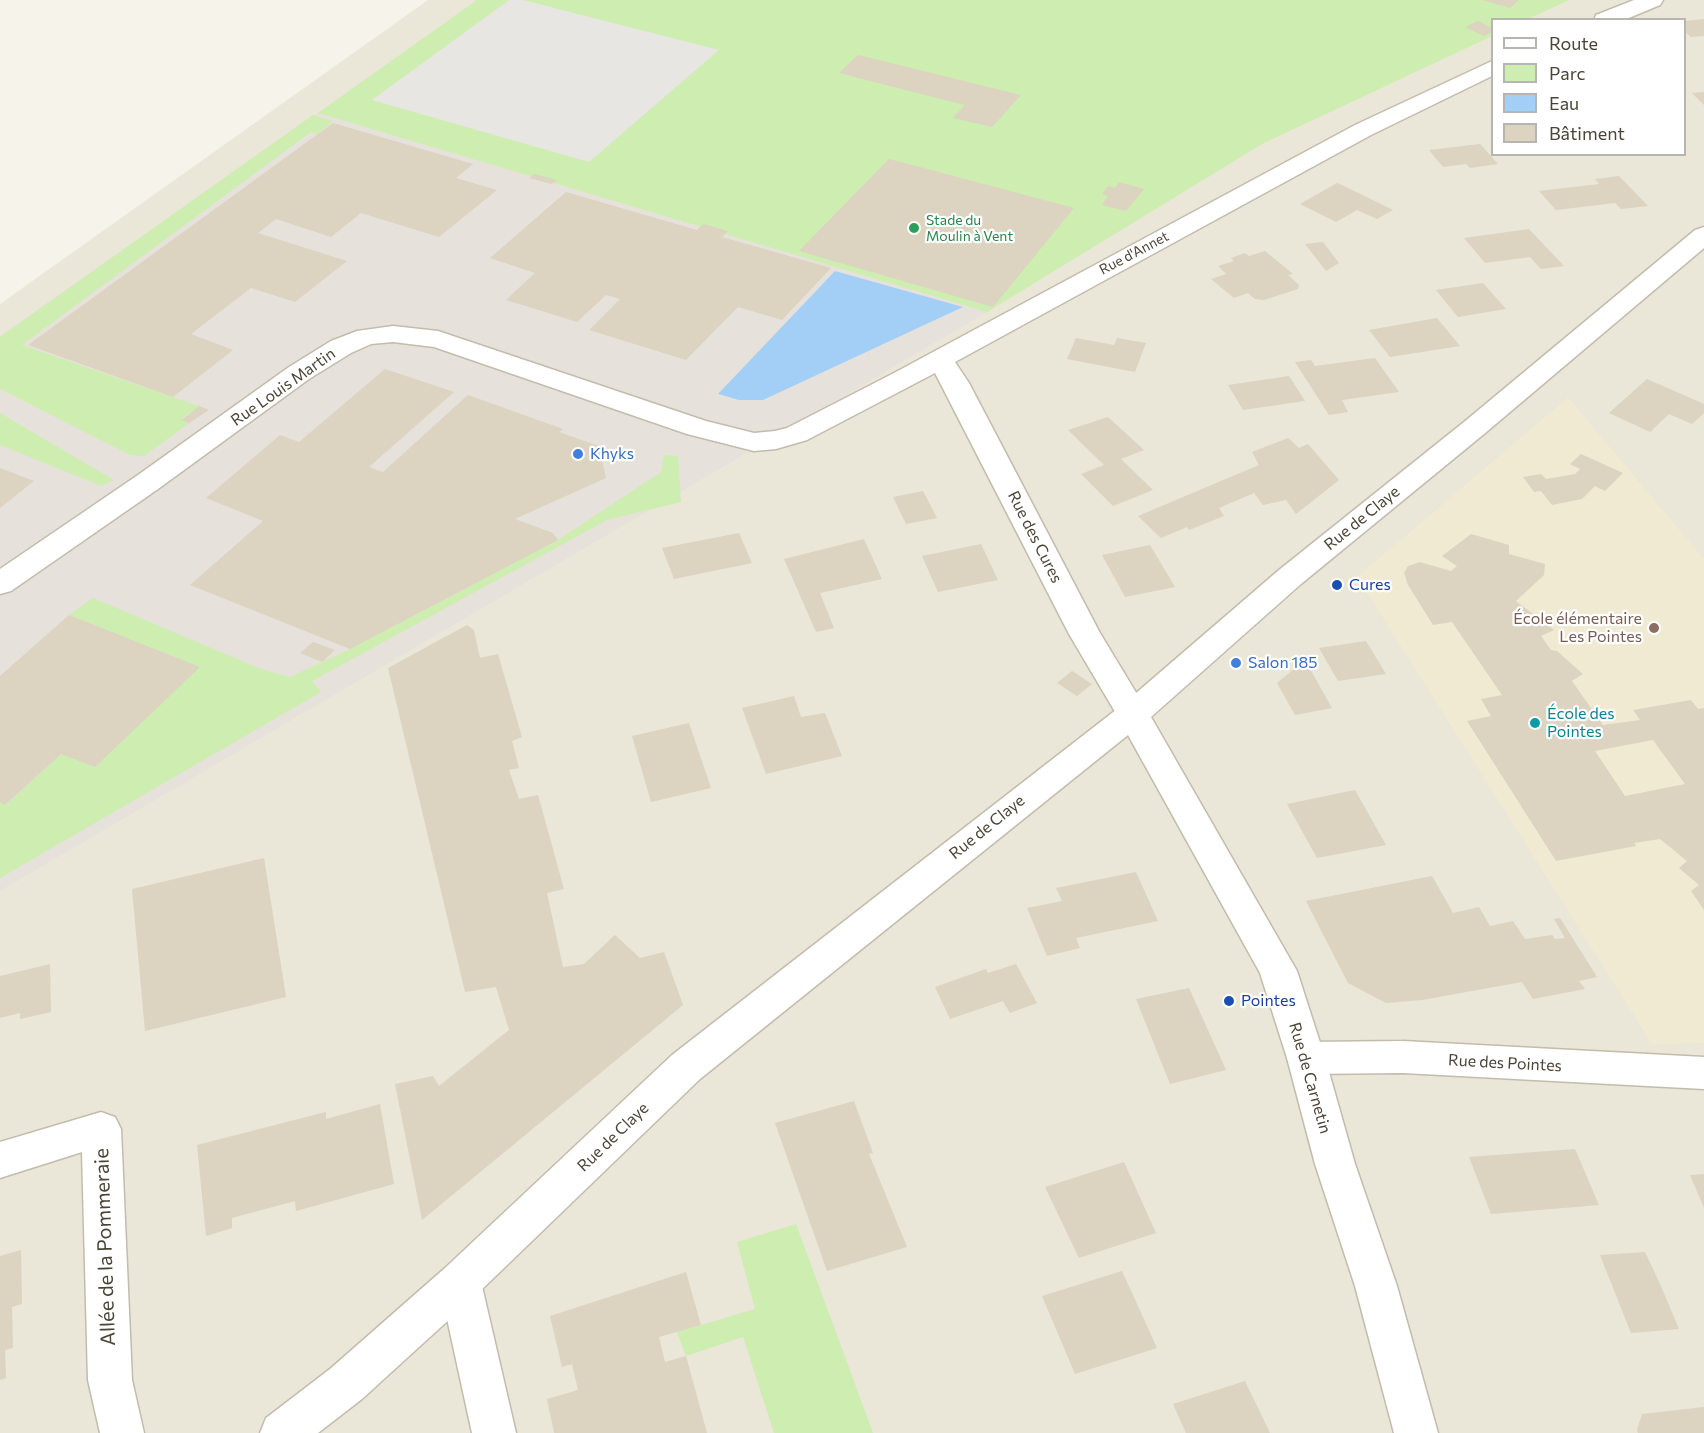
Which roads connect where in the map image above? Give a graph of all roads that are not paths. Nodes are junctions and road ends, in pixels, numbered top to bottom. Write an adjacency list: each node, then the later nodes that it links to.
1 (1652, 0): 2 (street)
2 (1609, 18)
3 (1491, 68): 5 (street, Rue d'Annet)
4 (1704, 235): 8 (street, Rue de Claye)
5 (939, 359): 6 (street, Rue d'Annet); 8 (street, Rue des Cures)
6 (776, 440): 7 (street, Rue Louis Martin)
7 (0, 584)
8 (1133, 714): 9 (street, Rue de Carnetin); 12 (street, Rue de Claye)
9 (1306, 1058): 10 (street, Rue des Pointes); 16 (street, Rue de Carnetin)
10 (1704, 1073)
11 (0, 1160): 13 (street, Allée de la Pommeraie)
12 (460, 1282): 14 (street, Rue de Claye); 15 (street)
13 (122, 1433)
14 (282, 1433)
15 (494, 1433)
16 (1416, 1433)

